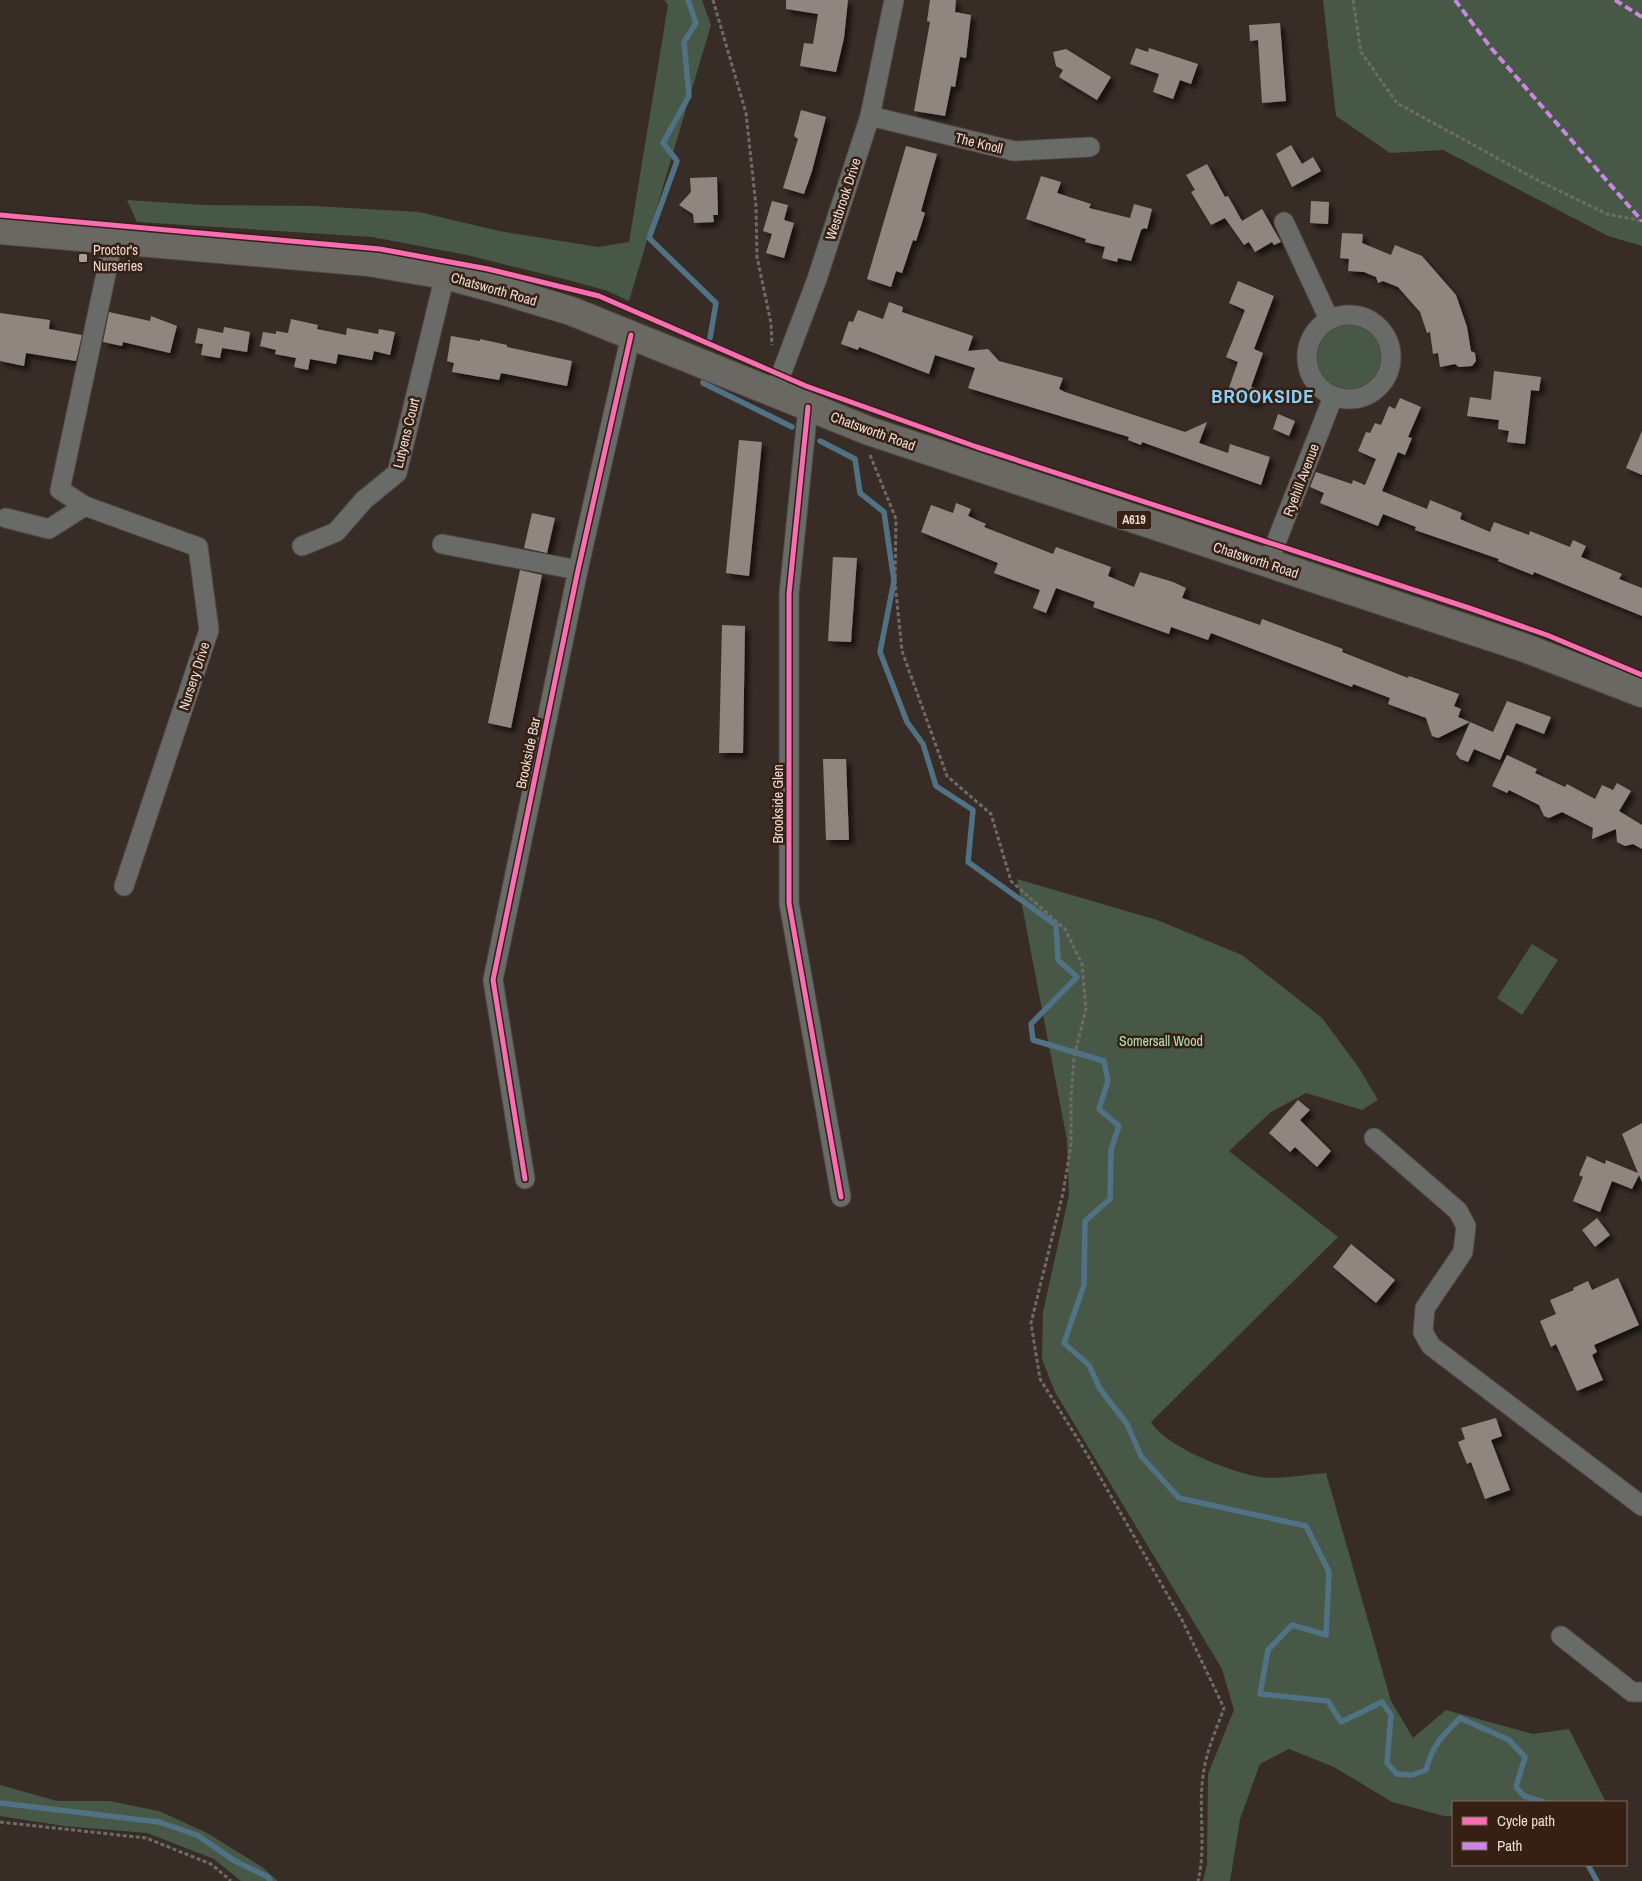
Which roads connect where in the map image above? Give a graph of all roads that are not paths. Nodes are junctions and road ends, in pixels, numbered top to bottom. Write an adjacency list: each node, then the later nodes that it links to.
1 (894, 0): 2 (street, Westbrook Drive)
2 (870, 116): 3 (street, The Knoll); 10 (street, Westbrook Drive)
3 (1090, 147)
4 (1284, 222): 8 (street)
5 (0, 230): 6 (highway, Chatsworth Road / A619)
6 (113, 241): 7 (highway, Chatsworth Road / A619); 13 (street, Nursery Drive)
7 (445, 275): 9 (highway, Chatsworth Road / A619); 16 (street, Lutyens Court)
8 (1329, 319): 11 (street); 11 (street)
9 (631, 335): 10 (highway, Chatsworth Road / A619); 18 (street, Brookside Bar)
10 (776, 380): 12 (highway, Chatsworth Road / A619)
11 (1333, 397): 17 (street, Ryehill Avenue)
12 (808, 407): 17 (highway, Chatsworth Road / A619); 23 (street, Brookside Glen)
13 (85, 506): 14 (street); 20 (street, Nursery Drive)
14 (6, 518)
15 (442, 544): 18 (street)
16 (302, 546)
17 (1268, 563): 19 (highway, Chatsworth Road / A619)
18 (578, 570): 22 (street, Brookside Bar)
19 (1642, 694)
20 (124, 886)
21 (1374, 1138): 24 (street)
22 (526, 1179)
23 (841, 1197)
24 (1642, 1506)
25 (1561, 1636): 26 (street)
26 (1642, 1692)

